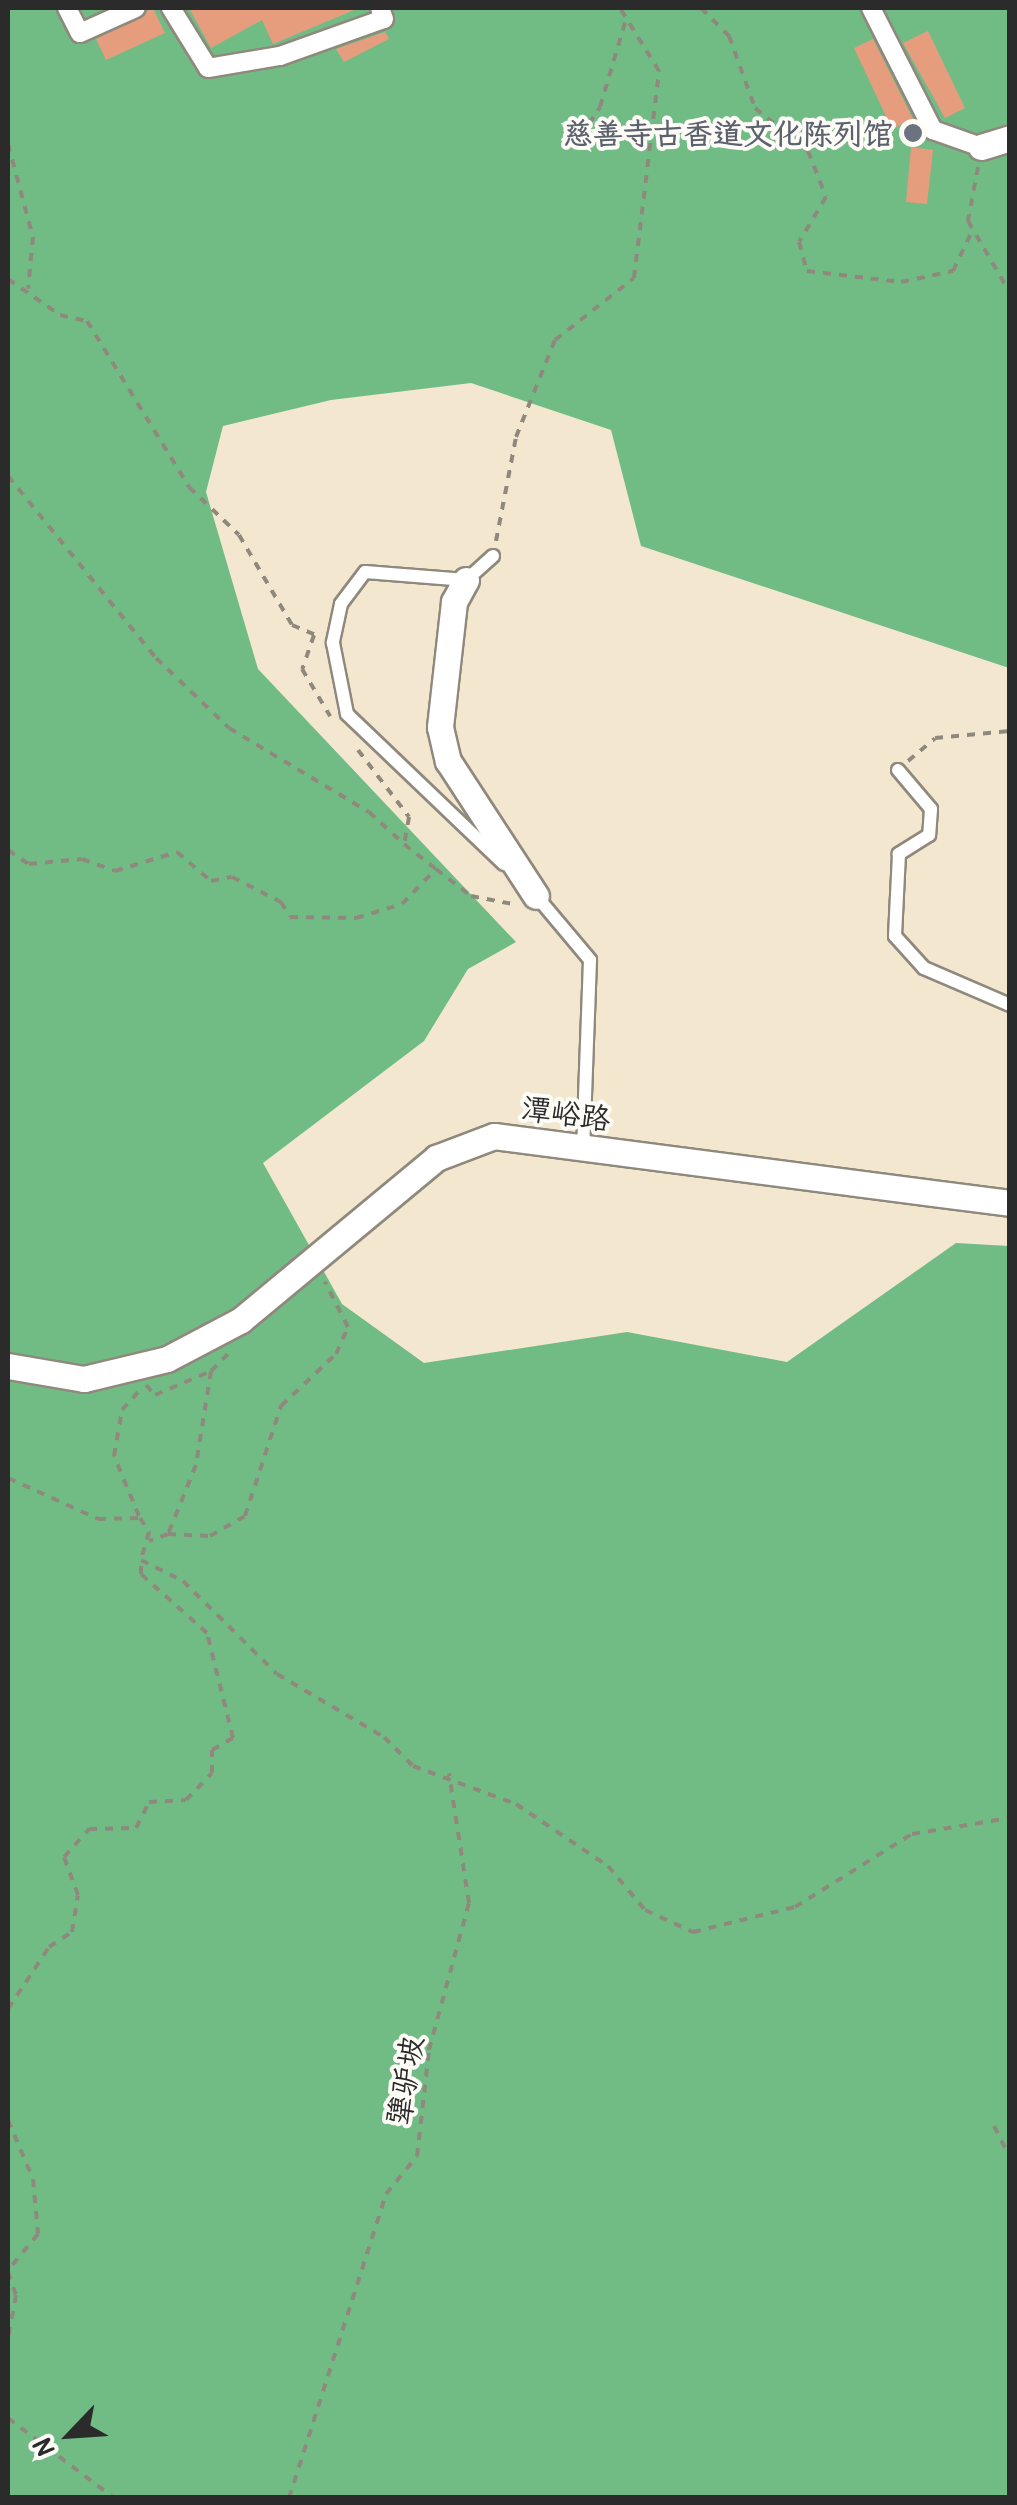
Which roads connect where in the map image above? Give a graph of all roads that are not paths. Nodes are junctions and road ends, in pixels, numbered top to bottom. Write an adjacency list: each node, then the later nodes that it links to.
1 (68, 8): 2 (street)
2 (136, 8)
3 (171, 8): 4 (street)
4 (380, 8)
5 (871, 8): 7 (street)
6 (1010, 138): 7 (street)
7 (981, 148)
8 (493, 556): 9 (lane)
9 (466, 580): 11 (street); 11 (lane)
10 (898, 770): 12 (lane)
11 (536, 896): 13 (lane)
12 (1010, 1005)
13 (584, 1148): 14 (street, 潭峪路); 15 (street, 潭峪路)
14 (1010, 1203)
15 (8, 1366)

